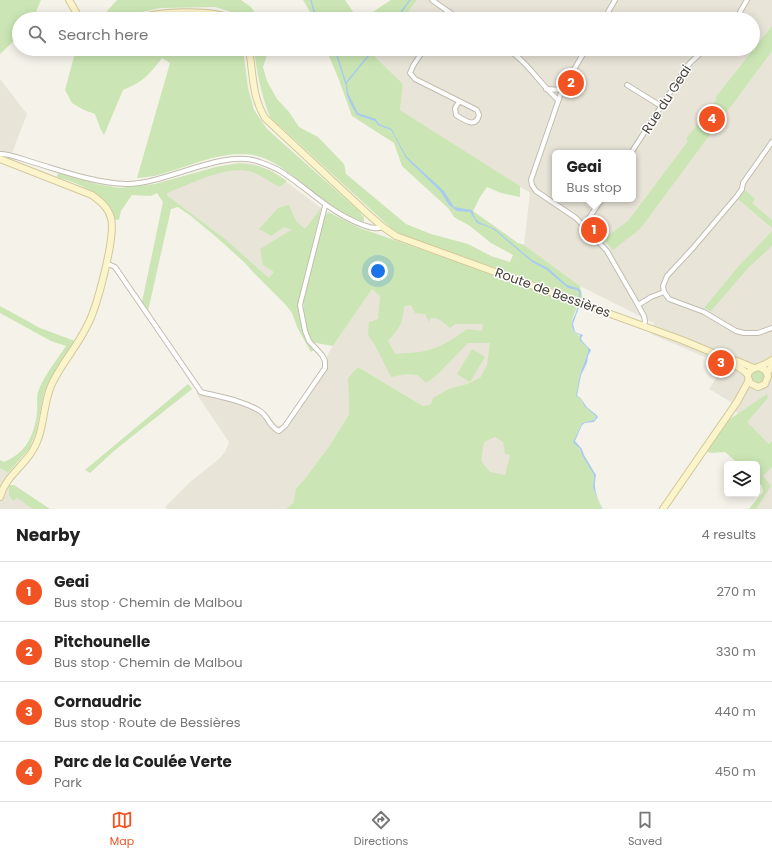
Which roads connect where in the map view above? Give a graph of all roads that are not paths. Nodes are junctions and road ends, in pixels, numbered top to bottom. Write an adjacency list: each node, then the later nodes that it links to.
1 (69, 0): 5 (main road)
2 (432, 0): 6 (street)
3 (615, 0): 7 (street)
4 (747, 0): 8 (street)
5 (76, 12)
6 (447, 12)
7 (608, 12)
8 (740, 12)
9 (250, 56): 27 (main road, Route de Bessières)
10 (419, 56): 18 (street)
11 (517, 56): 15 (street)
12 (582, 56): 16 (street)
13 (698, 56): 19 (street, Rue du Geai)
14 (627, 85): 19 (street)
15 (546, 89): 16 (street); 17 (street)
16 (562, 90): 17 (street)
17 (558, 100): 26 (street)
18 (459, 102): 18 (street)
19 (661, 106): 21 (street, Rue du Geai)
20 (772, 142): 29 (street)
21 (633, 150)
22 (0, 154): 25 (street)
23 (0, 159): 28 (main road)
24 (600, 202): 26 (street)
25 (325, 206): 27 (street); 28 (street)
26 (584, 225): 30 (street)
27 (383, 227): 31 (main road, Route de Bessières)
28 (106, 263): 43 (main road)
29 (664, 292): 30 (street); 32 (street)
30 (638, 305): 31 (street)
31 (644, 325): 33 (main road, Route de Bessières)
32 (772, 328)
33 (723, 358): 36 (main road, Route de Bessières); 38 (main road, Route de Bessières)
34 (772, 360): 36 (main road)
35 (772, 366): 37 (main road)
36 (757, 367): 37 (main road); 38 (main road)
37 (767, 373): 39 (main road)
38 (748, 377): 40 (main road); 42 (main road)
39 (766, 382): 40 (main road); 41 (main road)
40 (755, 386): 42 (main road)
41 (772, 386)
42 (737, 402): 44 (main road)
43 (0, 497)
44 (663, 509)

